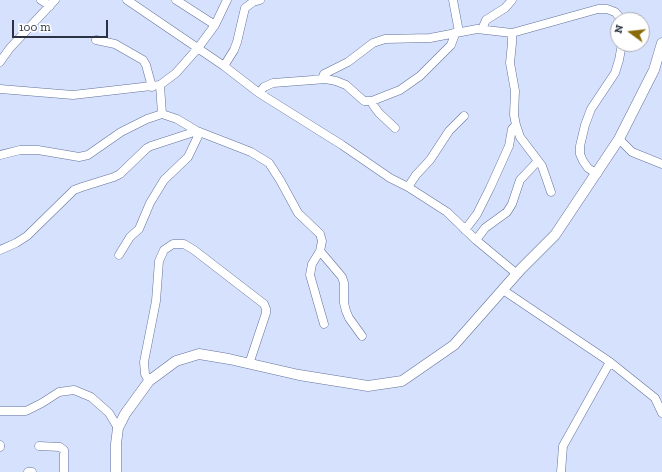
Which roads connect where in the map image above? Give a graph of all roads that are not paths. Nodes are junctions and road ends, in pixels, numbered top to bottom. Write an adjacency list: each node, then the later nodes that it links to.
1 (41, 0): 8 (street)
2 (127, 0): 16 (street)
3 (176, 0): 10 (street)
4 (226, 0): 10 (street)
5 (260, 0): 19 (street)
6 (453, 0): 12 (street)
7 (512, 0): 11 (street)
8 (52, 3): 18 (street)
9 (615, 12): 13 (street)
10 (215, 25): 16 (street)
11 (482, 29): 12 (street); 13 (street)
12 (456, 32): 20 (street); 24 (street)
13 (512, 33): 27 (street)
14 (96, 40): 21 (street)
15 (662, 43): 30 (main road)
16 (198, 48): 19 (street); 21 (street)
17 (620, 52): 34 (street)
18 (1, 59)
19 (224, 66): 23 (street)
20 (322, 79): 23 (street); 24 (street)
21 (156, 86): 22 (street); 25 (street)
22 (0, 89)
23 (259, 93): 35 (street)
24 (372, 101): 28 (street)
25 (162, 114): 29 (street); 31 (street)
26 (464, 116): 35 (street)
27 (516, 125): 32 (street); 37 (street)
28 (395, 128)
29 (199, 131): 39 (street); 40 (street); 41 (street)
30 (619, 139): 33 (street); 34 (main road)
31 (0, 155)
32 (538, 161): 36 (street); 38 (street)
33 (662, 164)
34 (596, 174): 42 (main road)
35 (408, 187): 37 (street)
36 (552, 192)
37 (466, 230): 38 (street)
38 (476, 240): 42 (street)
39 (0, 250)
40 (320, 251): 44 (street); 45 (street)
41 (119, 255)
42 (517, 274): 43 (main road)
43 (503, 290): 46 (street); 47 (main road)
44 (324, 324)
45 (362, 336)
46 (610, 362): 50 (street); 57 (street)
47 (249, 364): 48 (main road); 48 (street)
48 (149, 381): 51 (main road)
49 (0, 411): 51 (street)
50 (662, 412)
51 (118, 428): 56 (main road)
52 (39, 446): 55 (street)
53 (28, 472): 54 (street)
54 (32, 472)
55 (64, 472)
56 (116, 472)
57 (561, 472)

